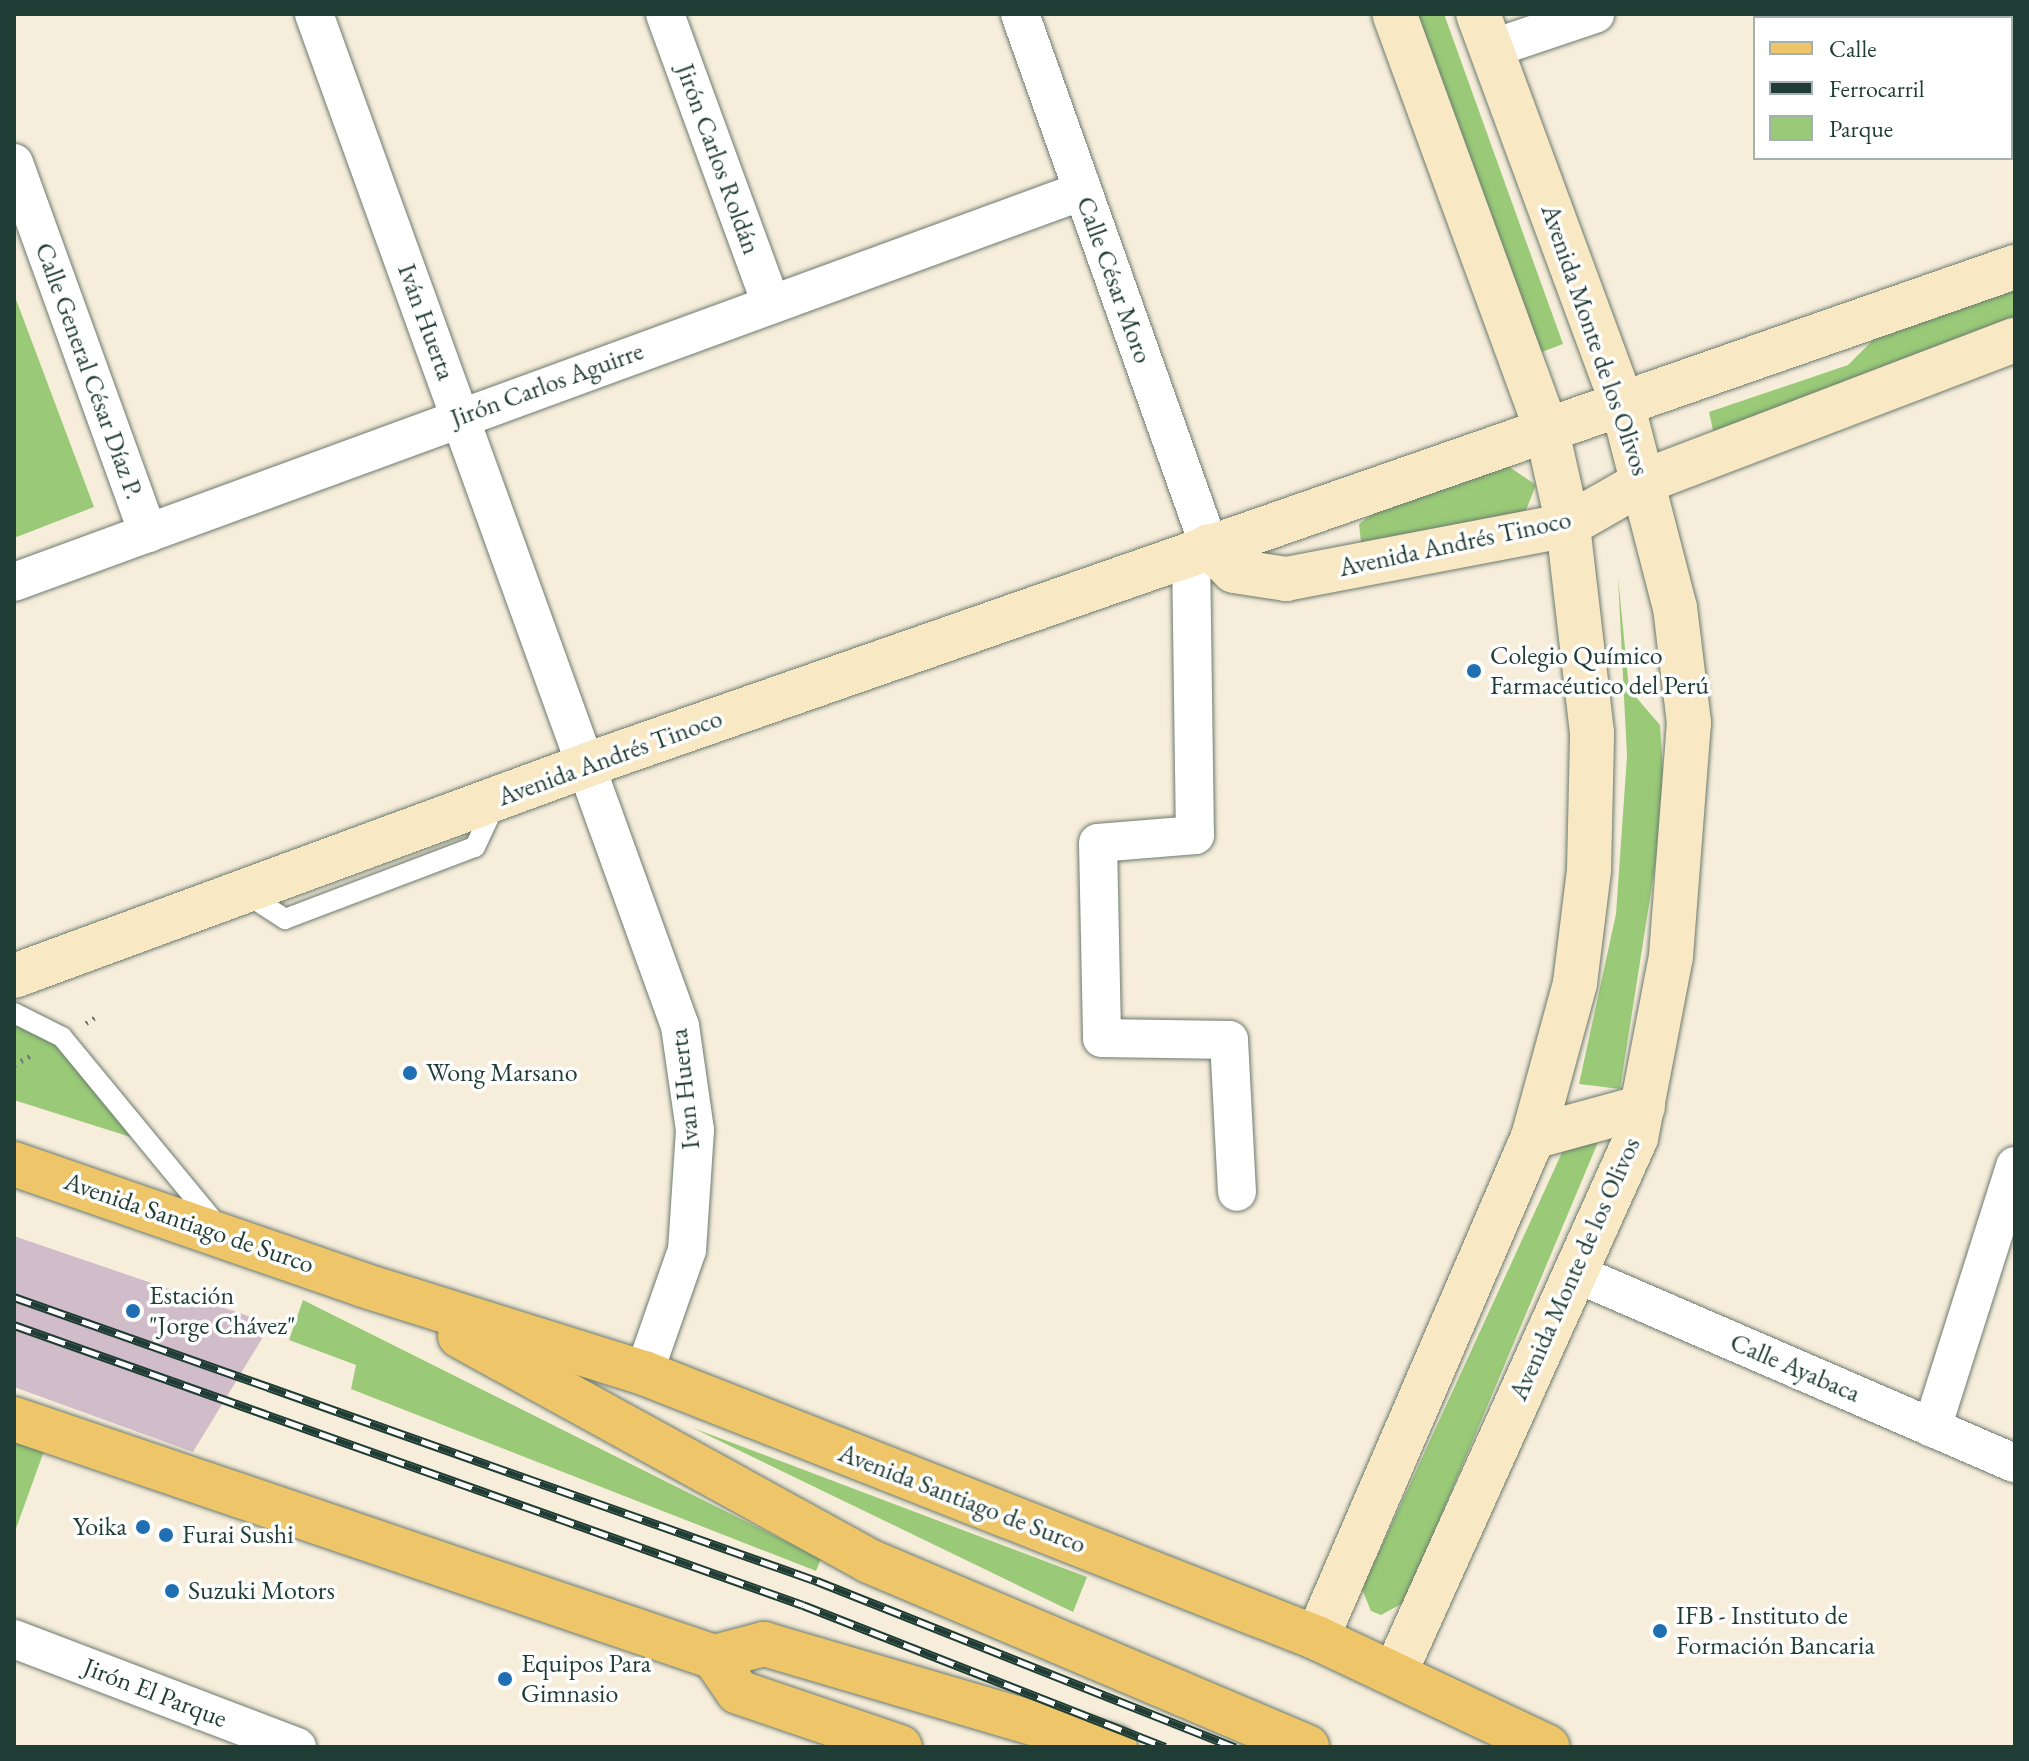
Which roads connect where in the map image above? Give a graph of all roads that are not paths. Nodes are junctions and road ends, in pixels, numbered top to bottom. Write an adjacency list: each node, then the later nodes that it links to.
1 (314, 14): 13 (street, Iván Huerta)
2 (665, 14): 10 (street, Jirón Carlos Roldán)
3 (1020, 14): 8 (street, Calle César Moro)
4 (1394, 14): 14 (street)
5 (1595, 14): 6 (street)
6 (1484, 32): 12 (street, Avenida Monte de los Olivos)
7 (14, 163): 17 (street, Calle General César Díaz P.)
8 (1082, 191): 10 (street, Jirón Carlos Aguirre); 18 (street, Calle César Moro)
9 (2015, 267): 12 (street, Avenida Andrés Tinoco)
10 (771, 304): 13 (street, Jirón Carlos Aguirre)
11 (2014, 343): 15 (street, Avenida Andrés Tinoco)
12 (1622, 403): 14 (street, Avenida Andrés Tinoco); 15 (street, Avenida Monte de los Olivos)
13 (461, 416): 17 (street, Jirón Carlos Aguirre); 20 (street, Iván Huerta)
14 (1547, 431): 16 (street); 18 (street, Avenida Andrés Tinoco)
15 (1645, 481): 16 (street, Avenida Andrés Tinoco); 23 (street, Avenida Monte de los Olivos)
16 (1568, 525): 18 (street, Avenida Andrés Tinoco); 24 (street)
17 (148, 534): 19 (street, Jirón Carlos Aguirre)
18 (1200, 549): 20 (street, Avenida Andrés Tinoco); 27 (street, Calle César Moro)
19 (14, 582)
20 (584, 766): 21 (street, Avenida Andrés Tinoco); 31 (street, Ivan Huerta)
21 (14, 976)
22 (14, 1013): 28 (lane)
23 (1643, 1107): 24 (street); 29 (street, Avenida Monte de los Olivos)
24 (1533, 1137): 35 (street)
25 (14, 1164): 28 (main road, Avenida Santiago de Surco)
26 (2015, 1166): 33 (street)
27 (1237, 1192)
28 (221, 1232): 30 (main road, Avenida Santiago de Surco)
29 (1575, 1273): 33 (street, Calle Ayabaca); 38 (street, Avenida Monte de los Olivos)
30 (363, 1285): 31 (main road, Avenida Santiago de Surco); 42 (main road, Avenida Santiago de Surco)
31 (644, 1373): 35 (main road, Avenida Santiago de Surco)
32 (14, 1419): 37 (main road)
33 (1932, 1428): 34 (street, Calle Ayabaca)
34 (2015, 1463)
35 (1317, 1638): 38 (main road, Avenida Santiago de Surco)
36 (14, 1639): 39 (street, Jirón El Parque)
37 (714, 1657): 40 (main road); 41 (main road)
38 (1395, 1673): 43 (main road, Avenida Santiago de Surco)
39 (297, 1747)
40 (900, 1747)
41 (1115, 1747)
42 (1307, 1747)
43 (1548, 1747)

